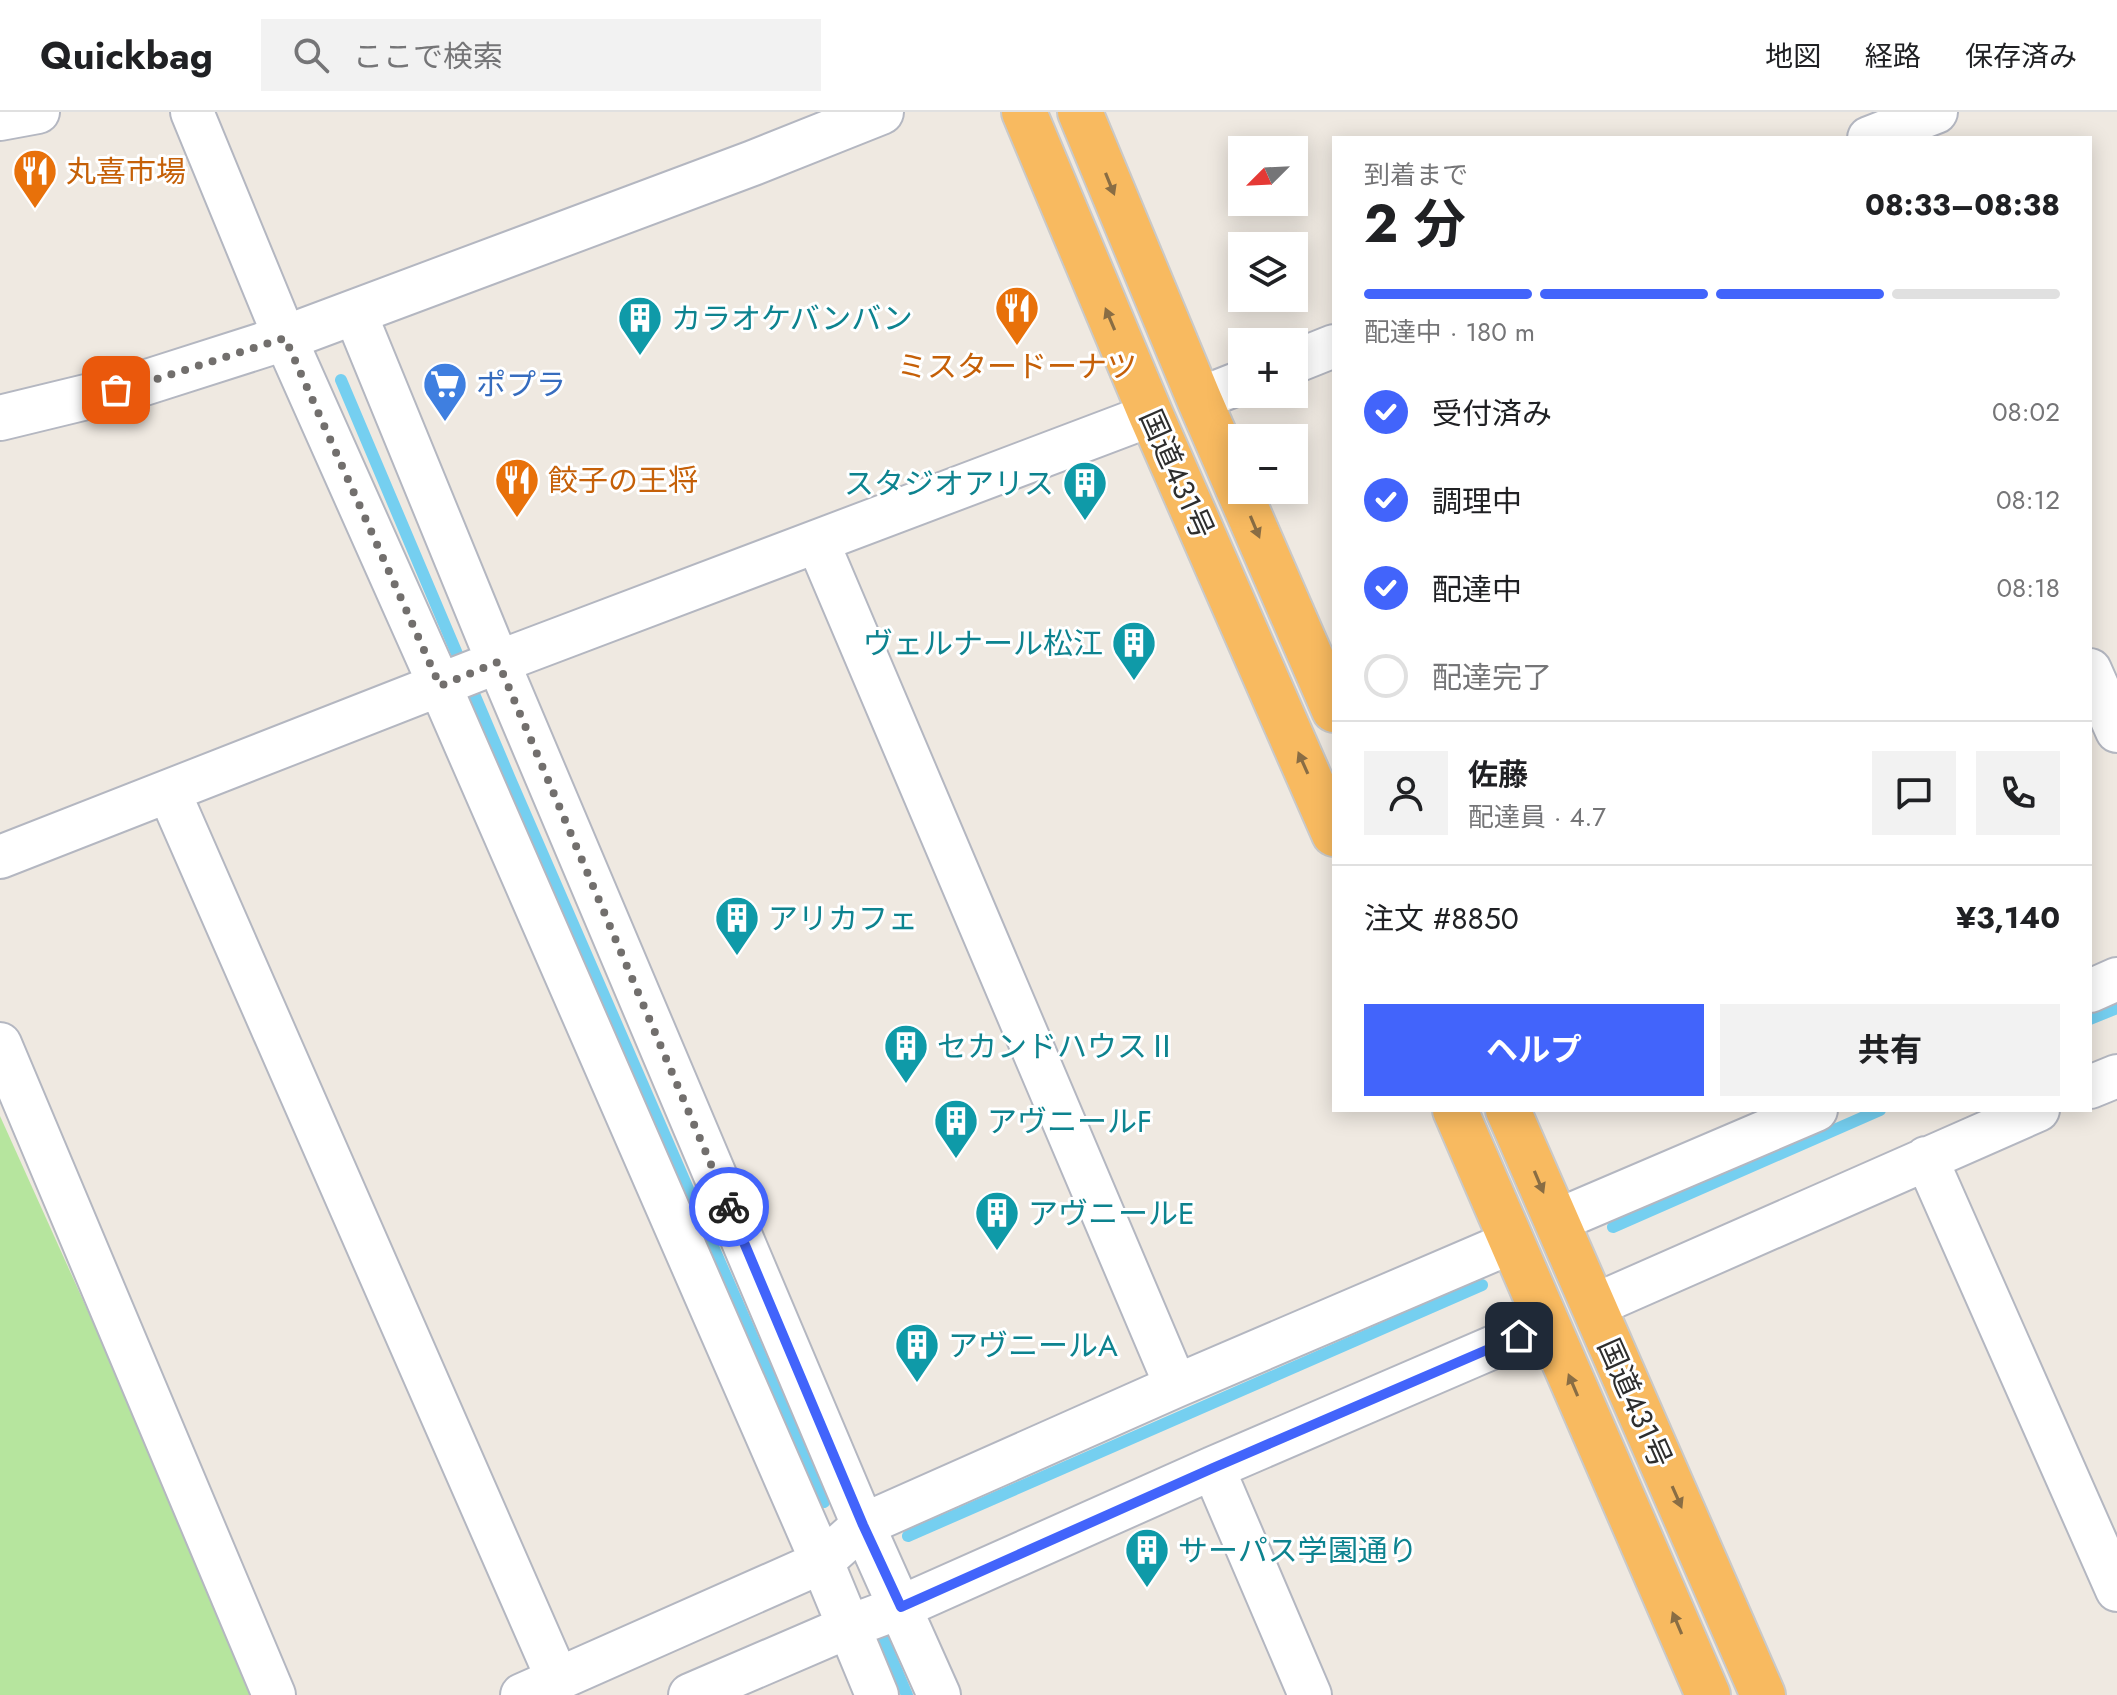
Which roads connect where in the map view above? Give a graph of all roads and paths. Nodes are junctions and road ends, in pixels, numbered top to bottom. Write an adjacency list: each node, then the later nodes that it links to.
1 (38, 112): 7 (street)
2 (192, 112): 10 (street)
3 (881, 112): 9 (street)
4 (1024, 112): 15 (highway, 国道431号, one-way to 4)
5 (1080, 112): 14 (highway, 国道431号, one-way to 14)
6 (1936, 112): 8 (street)
7 (0, 119)
8 (1874, 136)
9 (355, 313): 10 (street); 18 (street)
10 (285, 338): 16 (street); 20 (street)
11 (1332, 347): 12 (street)
12 (1308, 356)
13 (1228, 388): 14 (street)
14 (1199, 399): 21 (highway, 国道431号, one-way to 21)
15 (1151, 415): 17 (street); 24 (highway, 国道431号, one-way to 15)
16 (0, 418)
17 (818, 543): 18 (street); 40 (street)
18 (498, 662): 20 (street); 42 (street)
19 (2092, 675): 22 (street)
20 (440, 686): 23 (street); 43 (street)
21 (1332, 705)
22 (2117, 731)
23 (169, 792): 25 (street); 47 (street)
24 (1332, 829)
25 (0, 857)
26 (2117, 979): 27 (street)
27 (2092, 990)
28 (0, 1044): 48 (street)
29 (2117, 1076): 30 (street)
30 (2092, 1086)
31 (1456, 1112): 37 (highway, 国道431号)
32 (1509, 1112): 36 (highway, 国道431号, one-way to 36)
33 (1811, 1112): 36 (street)
34 (2033, 1112): 35 (street)
35 (1926, 1158): 38 (street); 44 (street)
36 (1556, 1221): 38 (highway, 国道431号)
37 (1512, 1242): 39 (highway, 国道431号); 40 (street)
38 (1593, 1306): 54 (highway, 国道431号, one-way to 54)
39 (1547, 1324): 41 (street); 53 (highway, 国道431号, one-way to 39)
40 (1176, 1386): 42 (street)
41 (1213, 1468): 45 (street); 52 (street)
42 (863, 1525): 43 (street); 45 (street)
43 (822, 1562): 46 (street); 47 (street)
44 (2117, 1590)
45 (901, 1607): 46 (street); 51 (street)
46 (848, 1627): 49 (street); 50 (street)
47 (540, 1687)
48 (274, 1695)
49 (690, 1695)
50 (877, 1695)
51 (939, 1695)
52 (1310, 1695)
53 (1708, 1695)
54 (1763, 1695)

